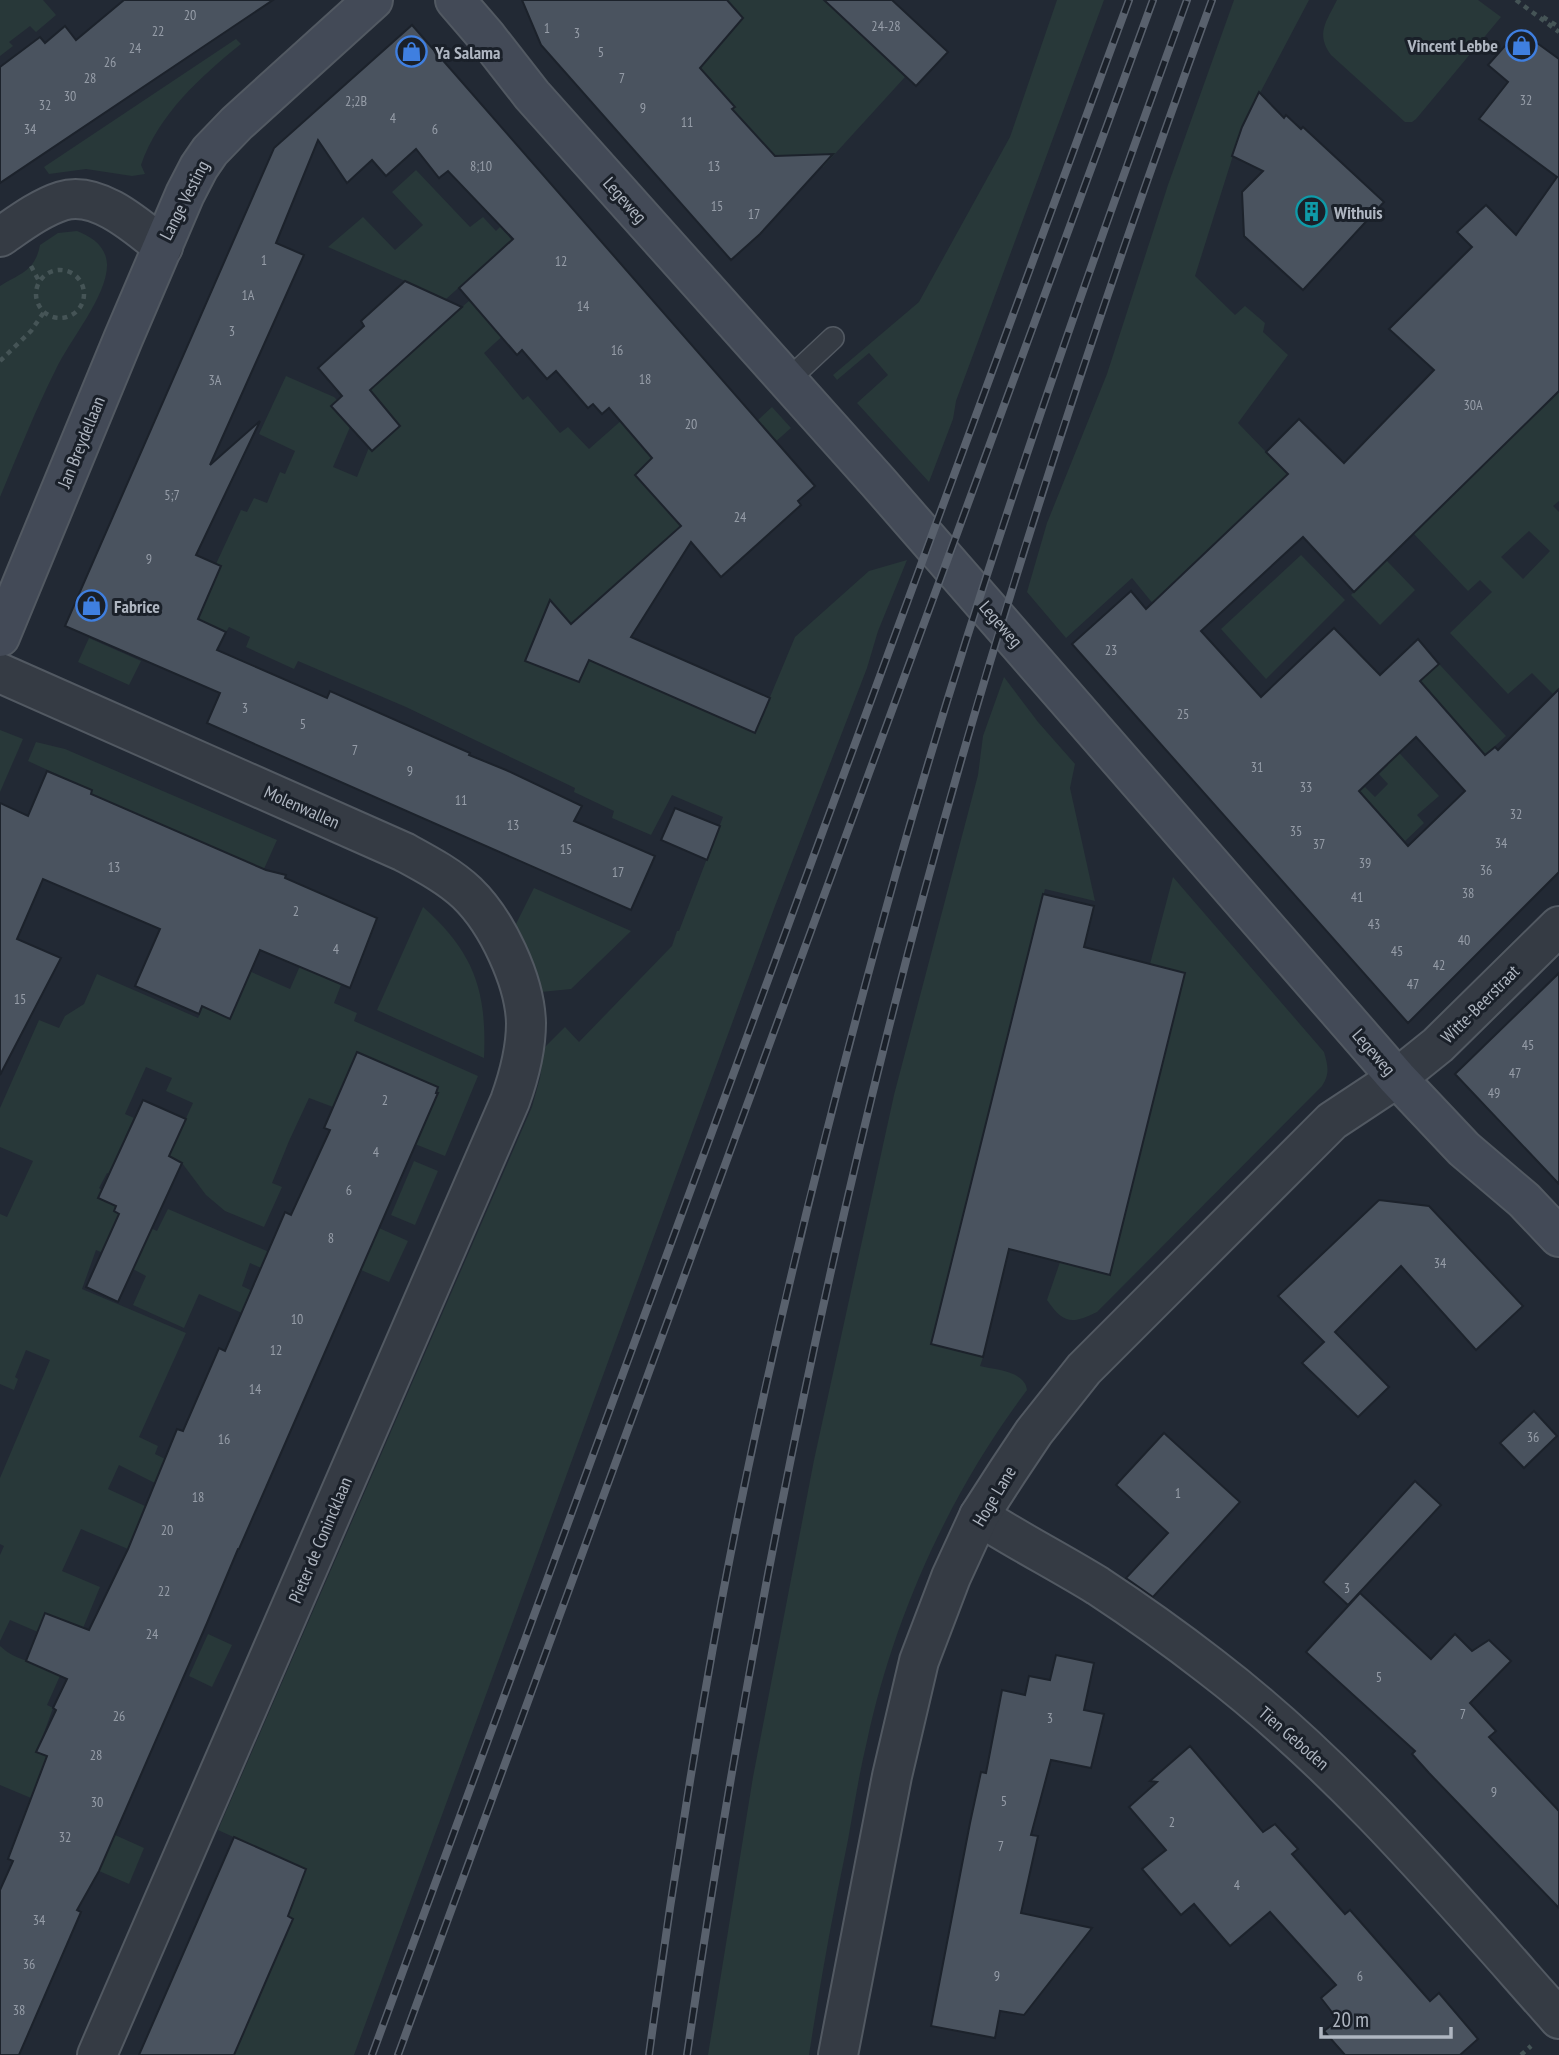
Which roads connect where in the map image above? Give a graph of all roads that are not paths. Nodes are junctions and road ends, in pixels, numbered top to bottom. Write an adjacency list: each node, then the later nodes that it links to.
1 (373, 0): 4 (street, Lange Vesting)
2 (455, 0): 6 (street, Legeweg)
3 (0, 237): 4 (street, Lange Vesting)
4 (163, 247): 7 (street, Jan Breydellaan)
5 (833, 338): 6 (lane)
6 (787, 381): 11 (street, Legeweg)
7 (0, 637)
8 (0, 673): 10 (street, Molenwallen)
9 (1559, 926): 11 (street, Witte-Beerstraat)
10 (526, 1021): 15 (street, Pieter de Conincklaan)
11 (1397, 1078): 12 (street, Legeweg); 13 (street, Hoge Lane)
12 (1559, 1237)
13 (979, 1516): 14 (street, Tien Geboden); 16 (street, Hoge Lane)
14 (1559, 2019)
15 (97, 2055)
16 (838, 2055)

